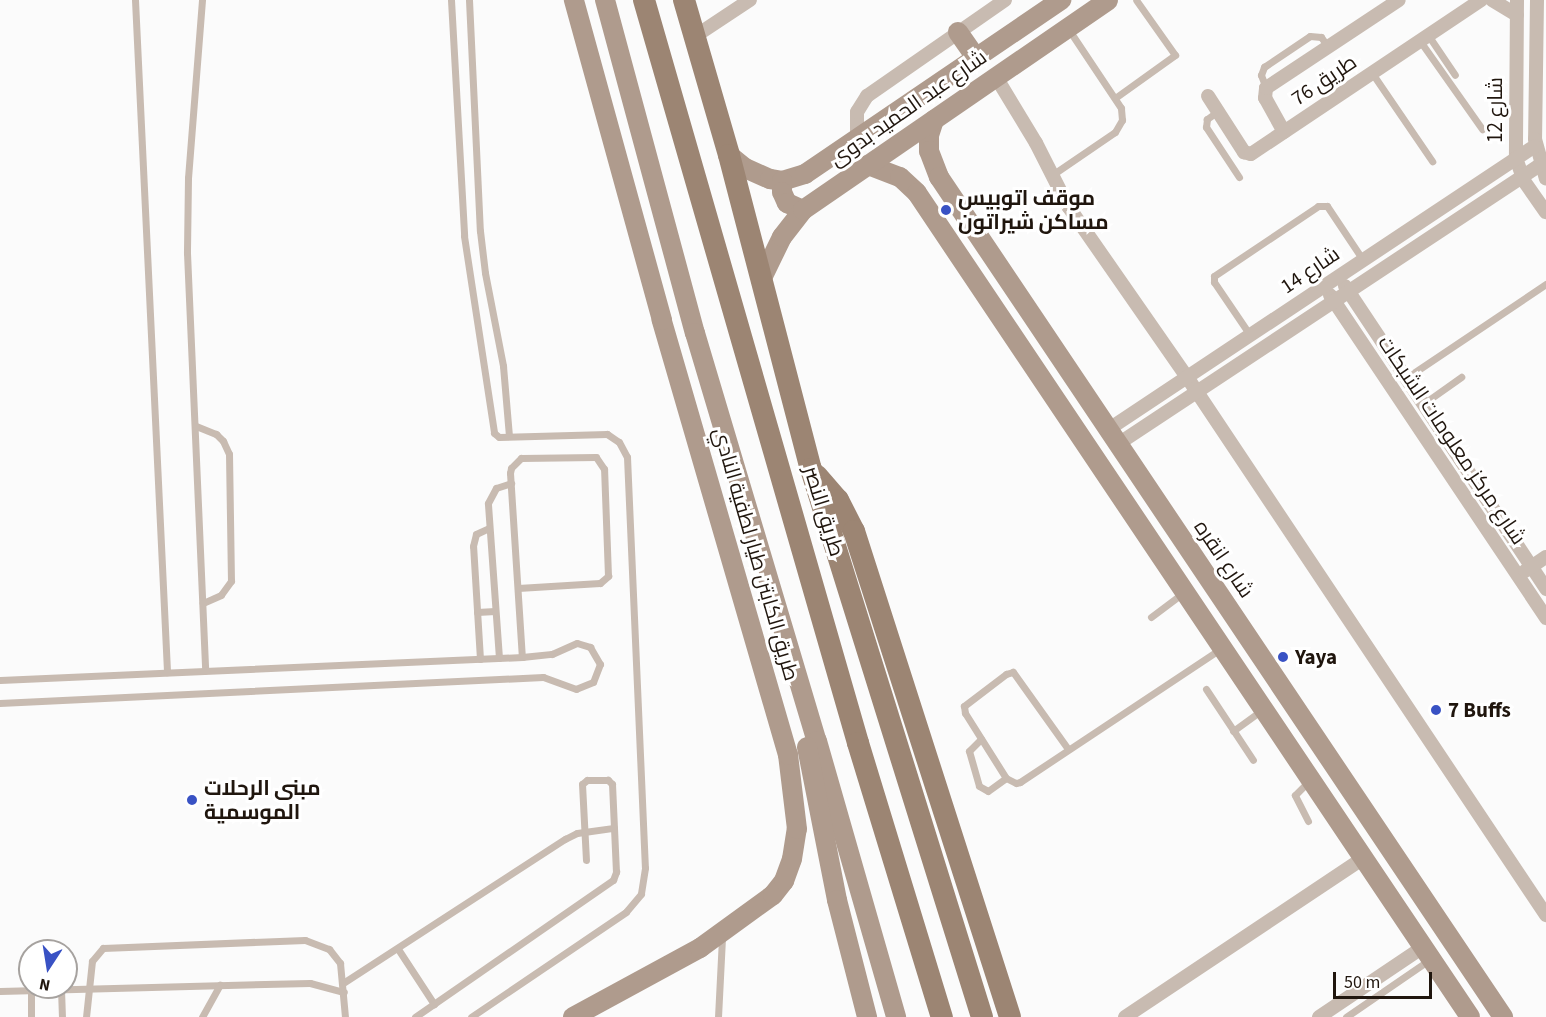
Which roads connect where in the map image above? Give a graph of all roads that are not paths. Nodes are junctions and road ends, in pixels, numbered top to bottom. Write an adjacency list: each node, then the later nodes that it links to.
1 (135, 0): 87 (lane)
2 (202, 0): 64 (lane)
3 (451, 0): 65 (lane)
4 (469, 0): 65 (lane)
5 (574, 0): 102 (main road, طريق الكابتن طيار لطفية النادي)
6 (605, 0): 91 (main road, طريق الكابتن طيار لطفية النادي)
7 (644, 0): 131 (main road, طريق النصر)
8 (684, 0): 23 (main road, طريق النصر)
9 (750, 0): 23 (street)
10 (1005, 0): 21 (street)
11 (1060, 0): 25 (main road, شارع عبد الحميد بدوى)
12 (1108, 0): 20 (main road, شارع عبد الحميد بدوى)
13 (1136, 0): 30 (lane)
14 (1399, 0): 35 (street)
15 (1481, 0): 24 (street, طريق 76)
16 (1492, 0): 19 (street)
17 (1517, 0): 19 (street, شارع 12)
18 (1537, 0): 22 (street, شارع 12)
19 (1517, 15): 39 (street, شارع 12)
20 (1067, 28): 28 (main road, شارع عبد الحميد بدوى); 30 (lane)
21 (958, 33): 25 (main road); 36 (street)
22 (1541, 36): 31 (street, شارع 12)
23 (694, 37): 37 (main road, طريق النصر)
24 (1424, 38): 26 (street, طريق 76); 27 (lane); 34 (lane)
25 (976, 58): 36 (main road, شارع عبد الحميد بدوى)
26 (1372, 73): 35 (street, طريق 76); 40 (lane)
27 (1455, 75)
28 (996, 77): 33 (main road, شارع عبد الحميد بدوى); 43 (street)
29 (1208, 96): 32 (street, طريق 76)
30 (1114, 98): 43 (lane)
31 (1540, 102): 38 (street, شارع 12)
32 (1218, 111): 35 (street, طريق 76); 44 (lane)
33 (934, 120): 41 (main road, شارع عبد الحميد بدوى); 42 (main road, شارع انقره)
34 (1482, 129)
35 (1284, 132)
36 (857, 138): 47 (main road, شارع عبد الحميد بدوى)
37 (729, 155): 47 (main road); 53 (main road, طريق النصر)
38 (1540, 157): 39 (street, شارع 14); 45 (street, شارع 14); 46 (street, شارع 12)
39 (1516, 158): 45 (street, شارع 12); 51 (street, شارع 14)
40 (1432, 160)
41 (868, 165): 48 (main road); 49 (main road, شارع عبد الحميد بدوى)
42 (933, 166): 48 (main road); 66 (main road, شارع انقره)
43 (1051, 176): 59 (street)
44 (1239, 177)
45 (1522, 177): 50 (street, شارع 12); 56 (street, شارع 14)
46 (1546, 179)
47 (782, 180): 49 (main road)
48 (909, 184): 76 (main road)
49 (803, 210): 53 (main road, شارع عبد الحميد بدوى)
50 (1546, 212)
51 (1363, 260): 52 (street, شارع 14); 58 (lane)
52 (1338, 277): 55 (street, شارع 14); 56 (street, شارع مركز معلومات الشبكات)
53 (761, 280): 67 (main road, طريق النصر)
54 (1546, 284): 61 (lane)
55 (1324, 286): 57 (street, شارع مركز معلومات الشبكات); 58 (street, شارع 14)
56 (1348, 292): 57 (street, شارع 14); 61 (street, شارع مركز معلومات الشبكات)
57 (1334, 301): 62 (street, شارع 14); 72 (street, شارع مركز معلومات الشبكات)
58 (1250, 335): 59 (street, شارع 14)
59 (1187, 377): 62 (street); 66 (street, شارع 14)
60 (1461, 377): 63 (lane)
61 (1406, 378): 63 (street, شارع مركز معلومات الشبكات)
62 (1196, 391): 66 (street, شارع 14); 106 (street)
63 (1423, 404): 71 (street, شارع مركز معلومات الشبكات)
64 (196, 426): 77 (lane); 77 (lane)
65 (509, 436): 126 (lane)
66 (1113, 437): 138 (main road, شارع انقره)
67 (811, 469): 132 (main road, طريق النصر); 133 (main road)
68 (511, 483): 69 (lane); 74 (lane); 74 (lane)
69 (489, 528): 78 (lane); 79 (lane)
70 (1546, 557): 71 (street)
71 (1531, 567): 72 (street); 73 (street, شارع مركز معلومات الشبكات)
72 (1518, 576): 75 (street, شارع مركز معلومات الشبكات)
73 (1544, 583): 75 (street)
74 (518, 588): 83 (lane)
75 (1528, 591): 81 (street, شارع مركز معلومات الشبكات)
76 (1185, 592): 80 (lane); 82 (main road)
77 (203, 603): 86 (lane)
78 (495, 611): 79 (lane); 85 (lane)
79 (477, 612): 84 (lane)
80 (1151, 617)
81 (1546, 618)
82 (1222, 648): 92 (main road); 95 (lane)
83 (522, 657): 85 (lane); 90 (lane)
84 (480, 658): 85 (lane); 86 (lane)
85 (498, 658)
86 (205, 671): 87 (lane)
87 (167, 672): 88 (lane)
88 (0, 680)
89 (1206, 689): 93 (lane)
90 (0, 703)
91 (806, 705): 105 (main road); 130 (main road, طريق الكابتن طيار لطفية النادي)
92 (1263, 709): 93 (lane); 98 (main road)
93 (1233, 731): 96 (lane)
94 (981, 739): 95 (lane); 97 (lane); 97 (lane)
95 (1068, 749): 97 (lane)
96 (1252, 760)
97 (1006, 778)
98 (1311, 780): 99 (lane); 103 (main road)
99 (1308, 821)
100 (614, 828): 101 (lane); 101 (lane); 119 (lane)
101 (585, 831): 104 (lane); 108 (lane)
102 (794, 846): 105 (main road); 107 (main road, طريق الكابتن طيار لطفية النادي)
103 (1363, 858): 109 (main road); 134 (street)
104 (586, 860)
105 (829, 862): 129 (main road)
106 (1546, 915)
107 (722, 934): 127 (main road, طريق الكابتن طيار لطفية النادي); 128 (lane)
108 (398, 950): 110 (lane); 119 (lane)
109 (1427, 953): 135 (street); 136 (lane); 137 (main road)
110 (343, 983): 113 (lane); 116 (lane)
111 (220, 985): 113 (lane); 116 (lane); 123 (lane)
112 (78, 989): 113 (lane)
113 (88, 989): 122 (lane)
114 (18, 990): 115 (lane)
115 (0, 991)
116 (344, 992): 124 (lane)
117 (31, 999): 120 (lane)
118 (61, 999): 121 (lane)
119 (434, 1004): 125 (lane)
120 (31, 1017)
121 (62, 1017)
122 (86, 1017)
123 (202, 1017)
124 (345, 1017)
125 (415, 1017)
126 (471, 1017)
127 (573, 1017)
128 (718, 1017)
129 (867, 1017)
130 (896, 1017)
131 (942, 1017)
132 (982, 1017)
133 (1010, 1017)
134 (1125, 1017)
135 (1319, 1017)
136 (1346, 1017)
137 (1470, 1017)
138 (1503, 1017)

